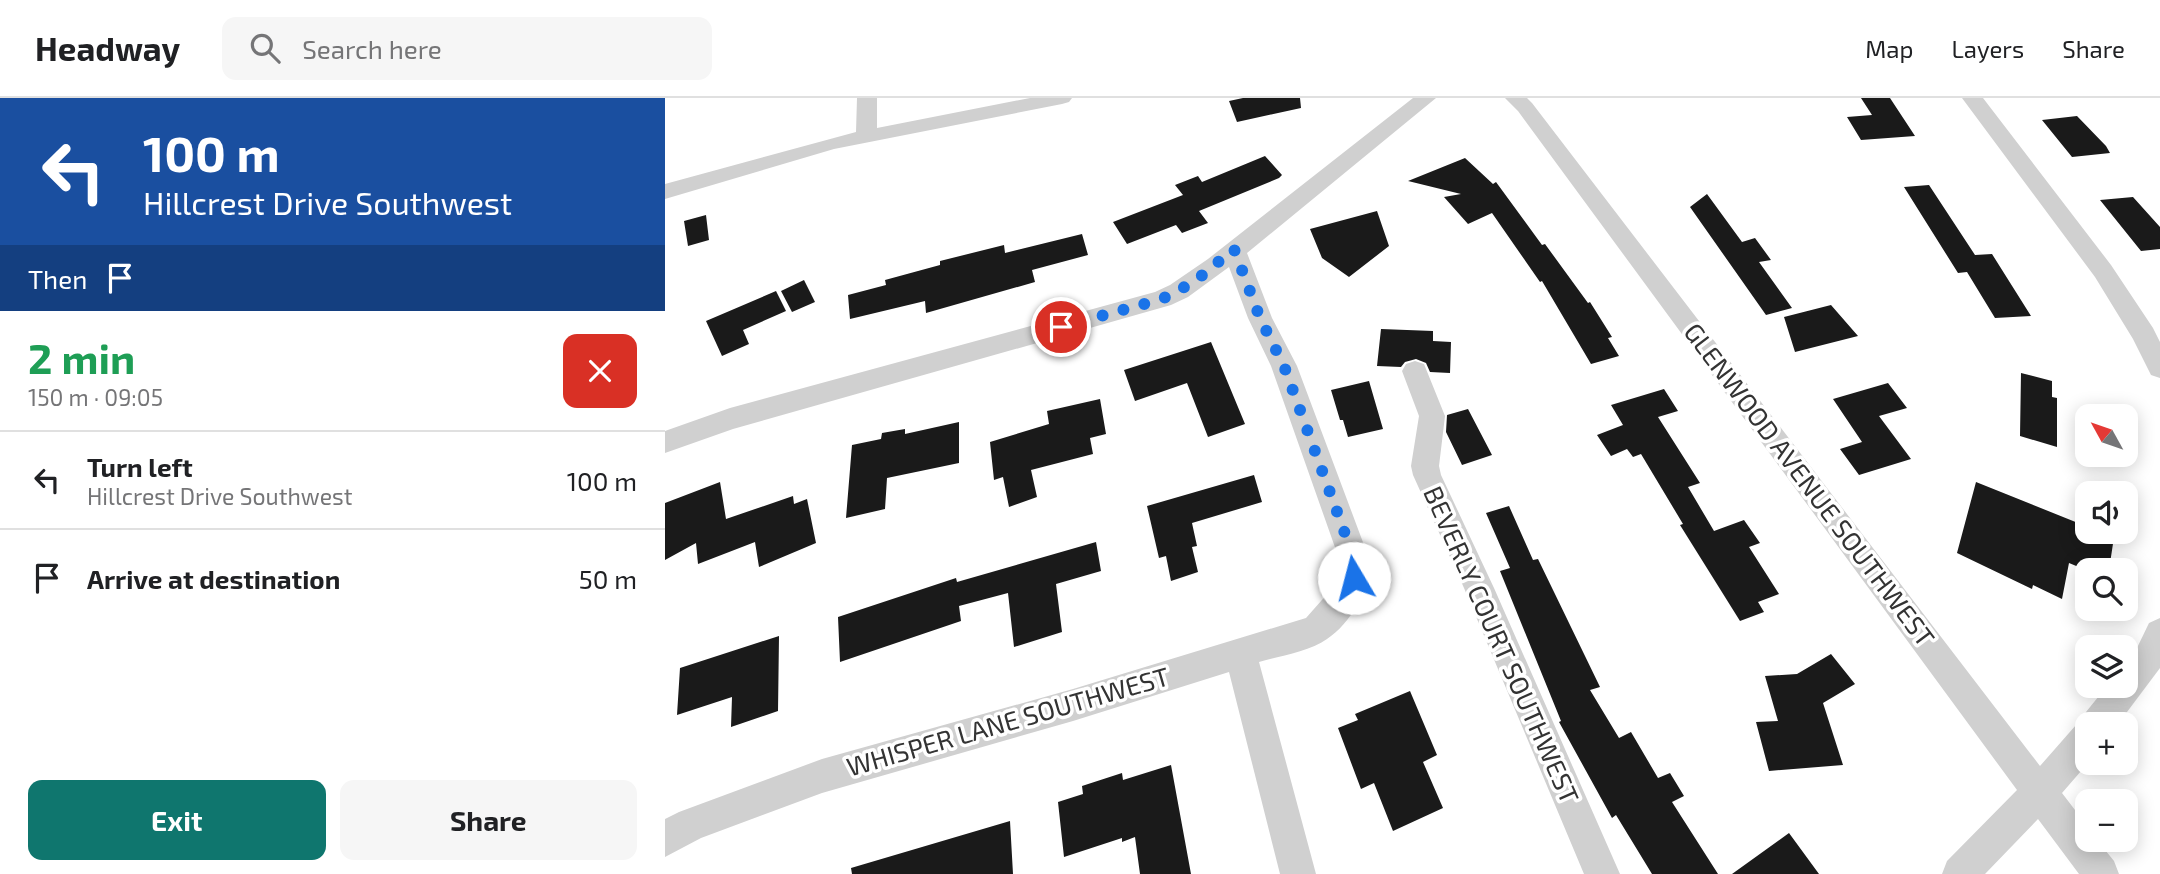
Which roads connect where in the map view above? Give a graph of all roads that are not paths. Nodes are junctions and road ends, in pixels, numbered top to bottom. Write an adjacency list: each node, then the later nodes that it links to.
1 (867, 98): 6 (street)
2 (1426, 98): 8 (street)
3 (1515, 98): 16 (street, GLENWOOD AVENUE SOUTHWEST)
4 (1972, 98): 9 (street)
5 (1053, 99): 6 (street)
6 (866, 136): 7 (street)
7 (665, 192)
8 (1234, 249): 11 (street); 13 (street, WHISPER LANE SOUTHWEST)
9 (2160, 368)
10 (1415, 371): 19 (street, BEVERLY COURT SOUTHWEST)
11 (665, 442)
12 (2160, 633): 14 (street)
13 (1241, 655): 17 (street, WHISPER LANE SOUTHWEST); 18 (street)
14 (2107, 712)
15 (2075, 752): 16 (street)
16 (2041, 791): 20 (street); 21 (street, GLENWOOD AVENUE SOUTHWEST)
17 (665, 839)
18 (1298, 874)
19 (1602, 874)
20 (1960, 874)
21 (2101, 874)

